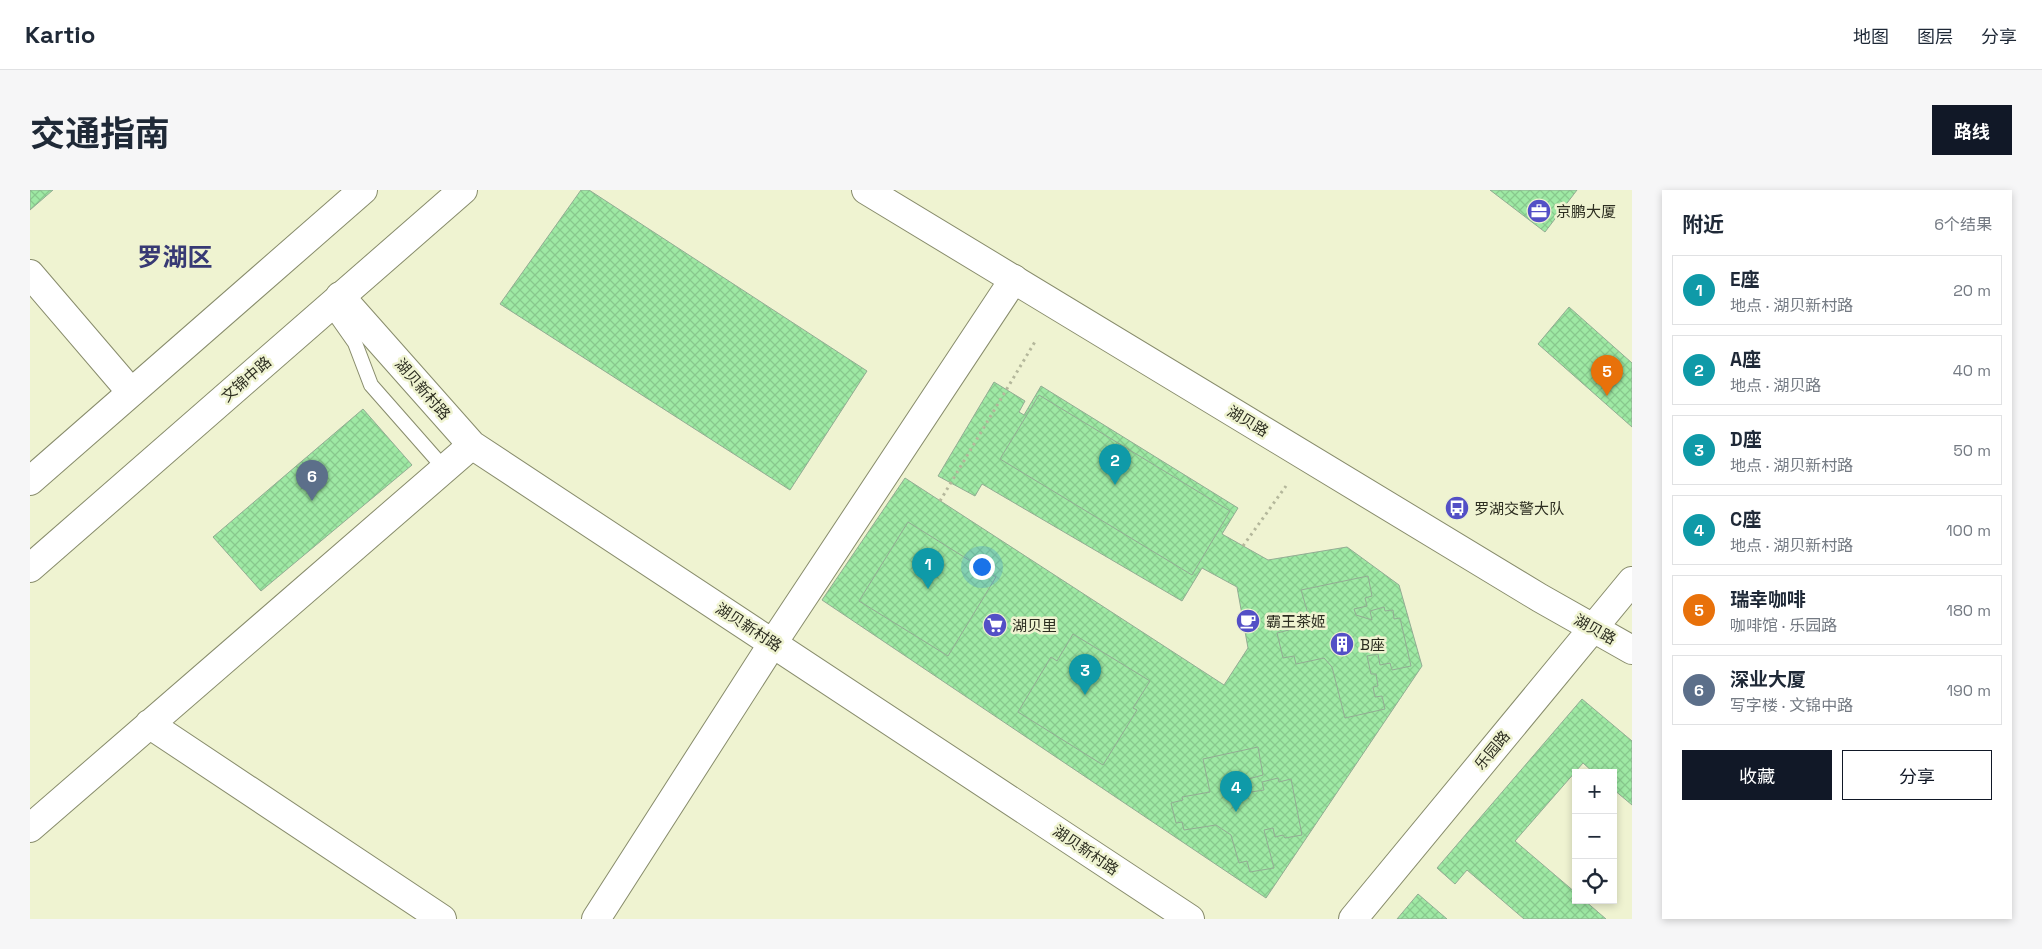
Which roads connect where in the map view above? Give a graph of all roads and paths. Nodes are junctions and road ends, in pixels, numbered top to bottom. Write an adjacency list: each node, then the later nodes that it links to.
1 (362, 190): 8 (main road)
2 (463, 190): 6 (main road, 文锦中路)
3 (866, 190): 5 (main road, 湖贝路)
4 (30, 274): 8 (main road)
5 (1014, 279): 17 (main road, 湖贝路); 18 (main road)
6 (334, 301): 9 (main road, 湖贝新村路); 10 (lane); 15 (main road, 文锦中路)
7 (1036, 340): 13 (path)
8 (131, 392): 11 (main road)
9 (472, 445): 10 (main road); 18 (main road, 湖贝新村路)
10 (444, 468): 20 (main road)
11 (30, 481)
12 (1286, 486): 14 (path)
13 (940, 502)
14 (1243, 546)
15 (30, 568)
16 (1632, 581): 17 (main road, 乐园路)
17 (1593, 628): 19 (main road, 湖贝路); 25 (main road, 乐园路)
18 (774, 643): 23 (main road); 24 (main road, 湖贝新村路)
19 (1632, 650)
20 (149, 724): 21 (main road); 22 (main road)
21 (30, 828)
22 (442, 919)
23 (596, 919)
24 (1190, 919)
25 (1353, 919)

